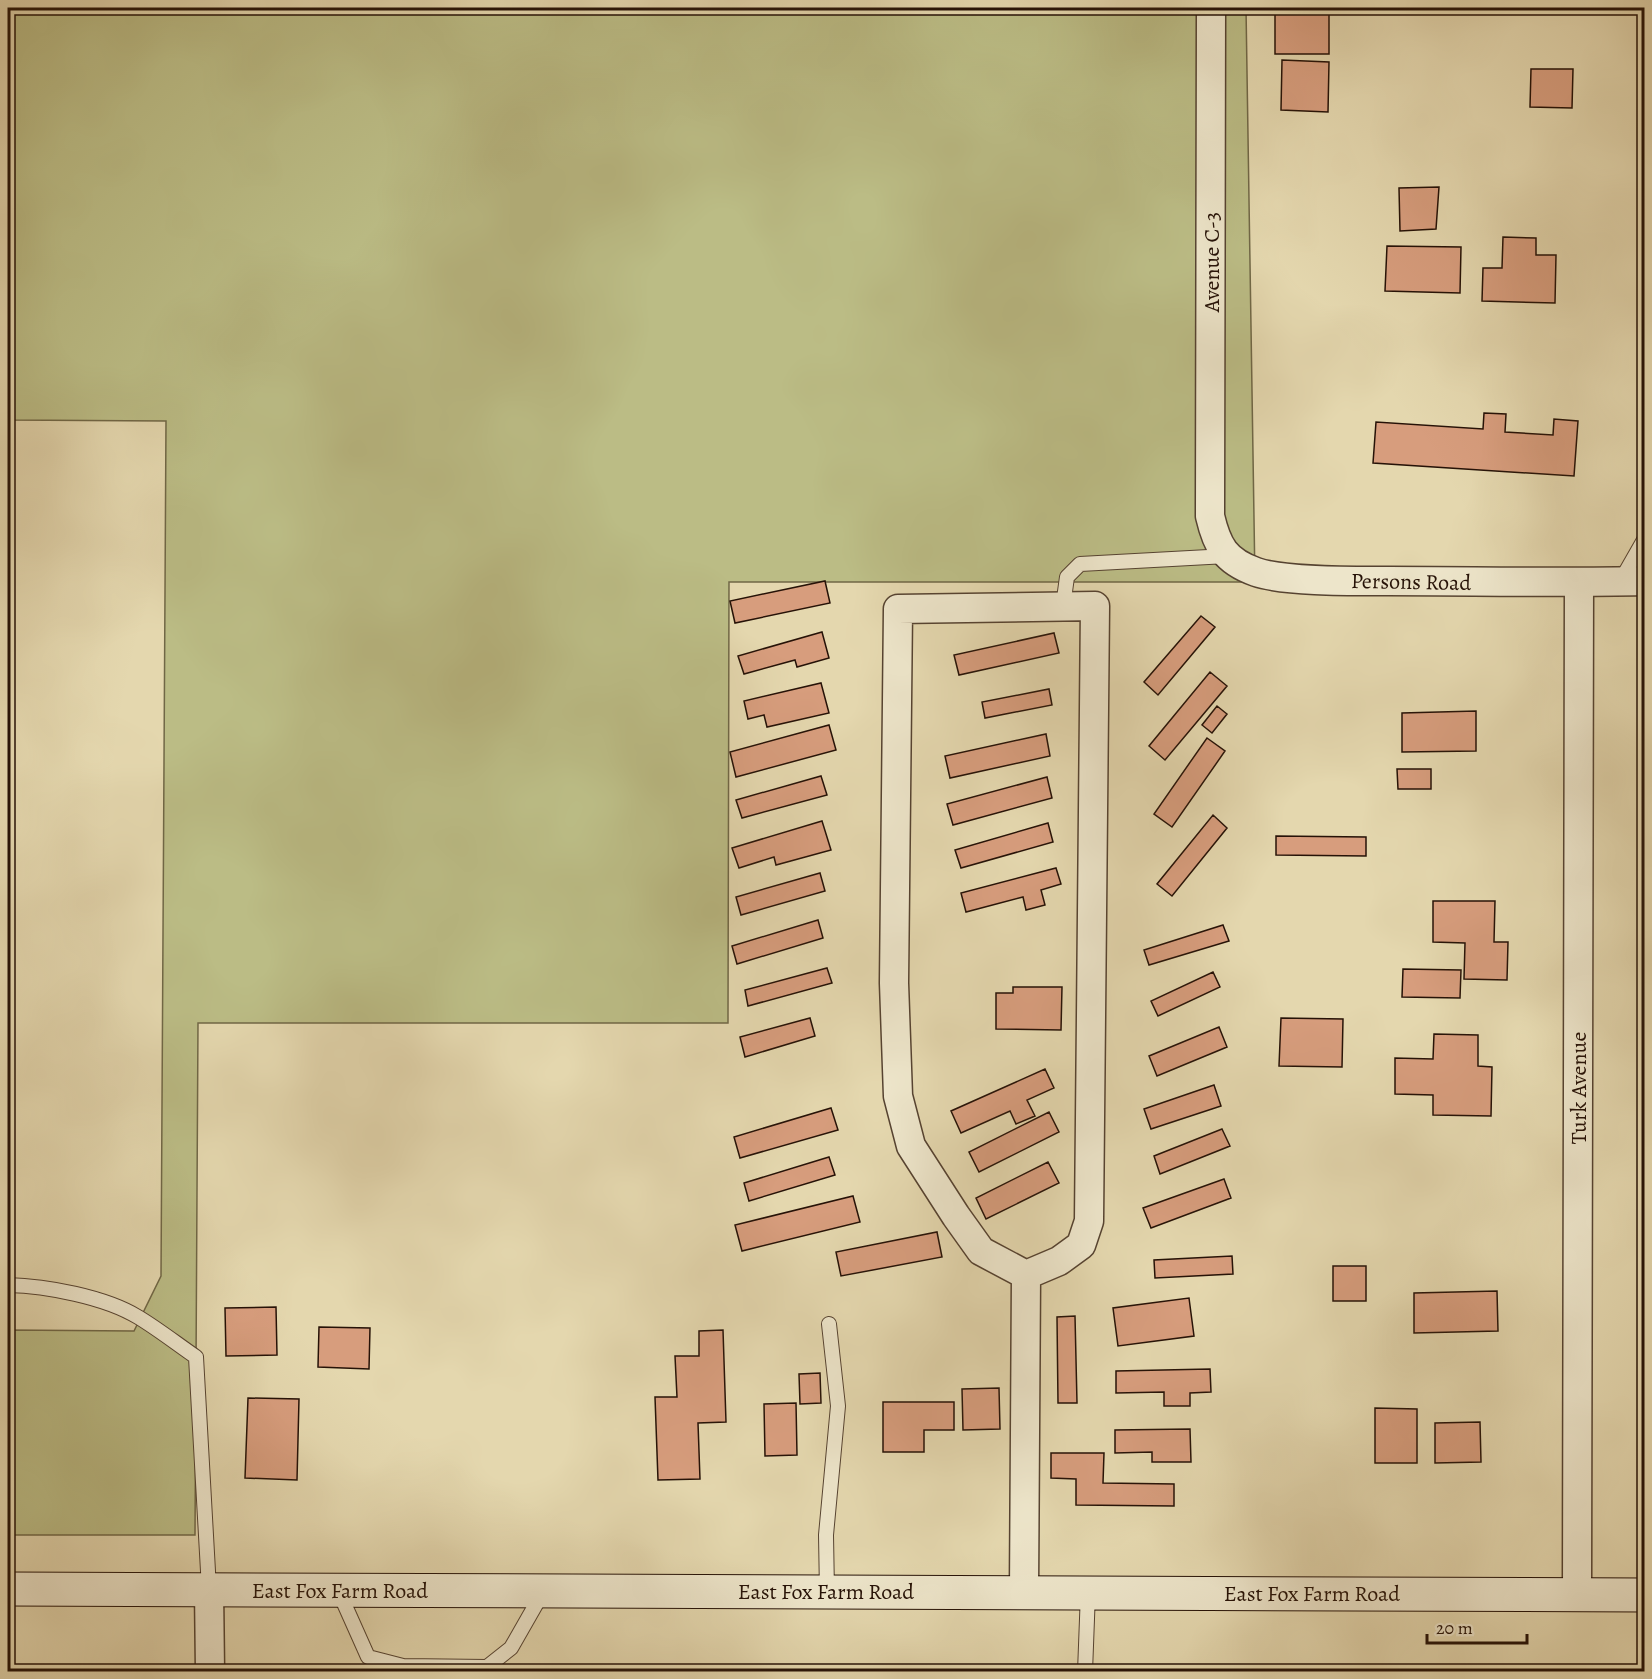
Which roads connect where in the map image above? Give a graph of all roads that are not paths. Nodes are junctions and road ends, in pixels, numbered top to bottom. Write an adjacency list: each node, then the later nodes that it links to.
1 (1212, 8): 3 (street, Avenue C-3)
2 (1644, 540): 4 (lane)
3 (1227, 556): 5 (street, Persons Road); 6 (lane)
4 (1632, 581): 5 (street, Persons Road)
5 (1579, 582): 17 (street, Turk Avenue)
6 (1063, 606): 7 (street); 7 (street)
7 (1026, 1275): 15 (street)
8 (8, 1285): 11 (lane)
9 (830, 1324): 14 (lane)
10 (8, 1589): 11 (main road, East Fox Farm Road)
11 (209, 1589): 12 (main road, East Fox Farm Road); 19 (street)
12 (338, 1590): 13 (main road, East Fox Farm Road); 13 (lane)
13 (544, 1590): 14 (main road, East Fox Farm Road)
14 (826, 1592): 15 (main road, East Fox Farm Road)
15 (1024, 1592): 16 (main road, East Fox Farm Road)
16 (1088, 1592): 17 (main road, East Fox Farm Road); 20 (lane)
17 (1577, 1594): 18 (main road, East Fox Farm Road)
18 (1644, 1595)
19 (210, 1671)
20 (1085, 1671)

